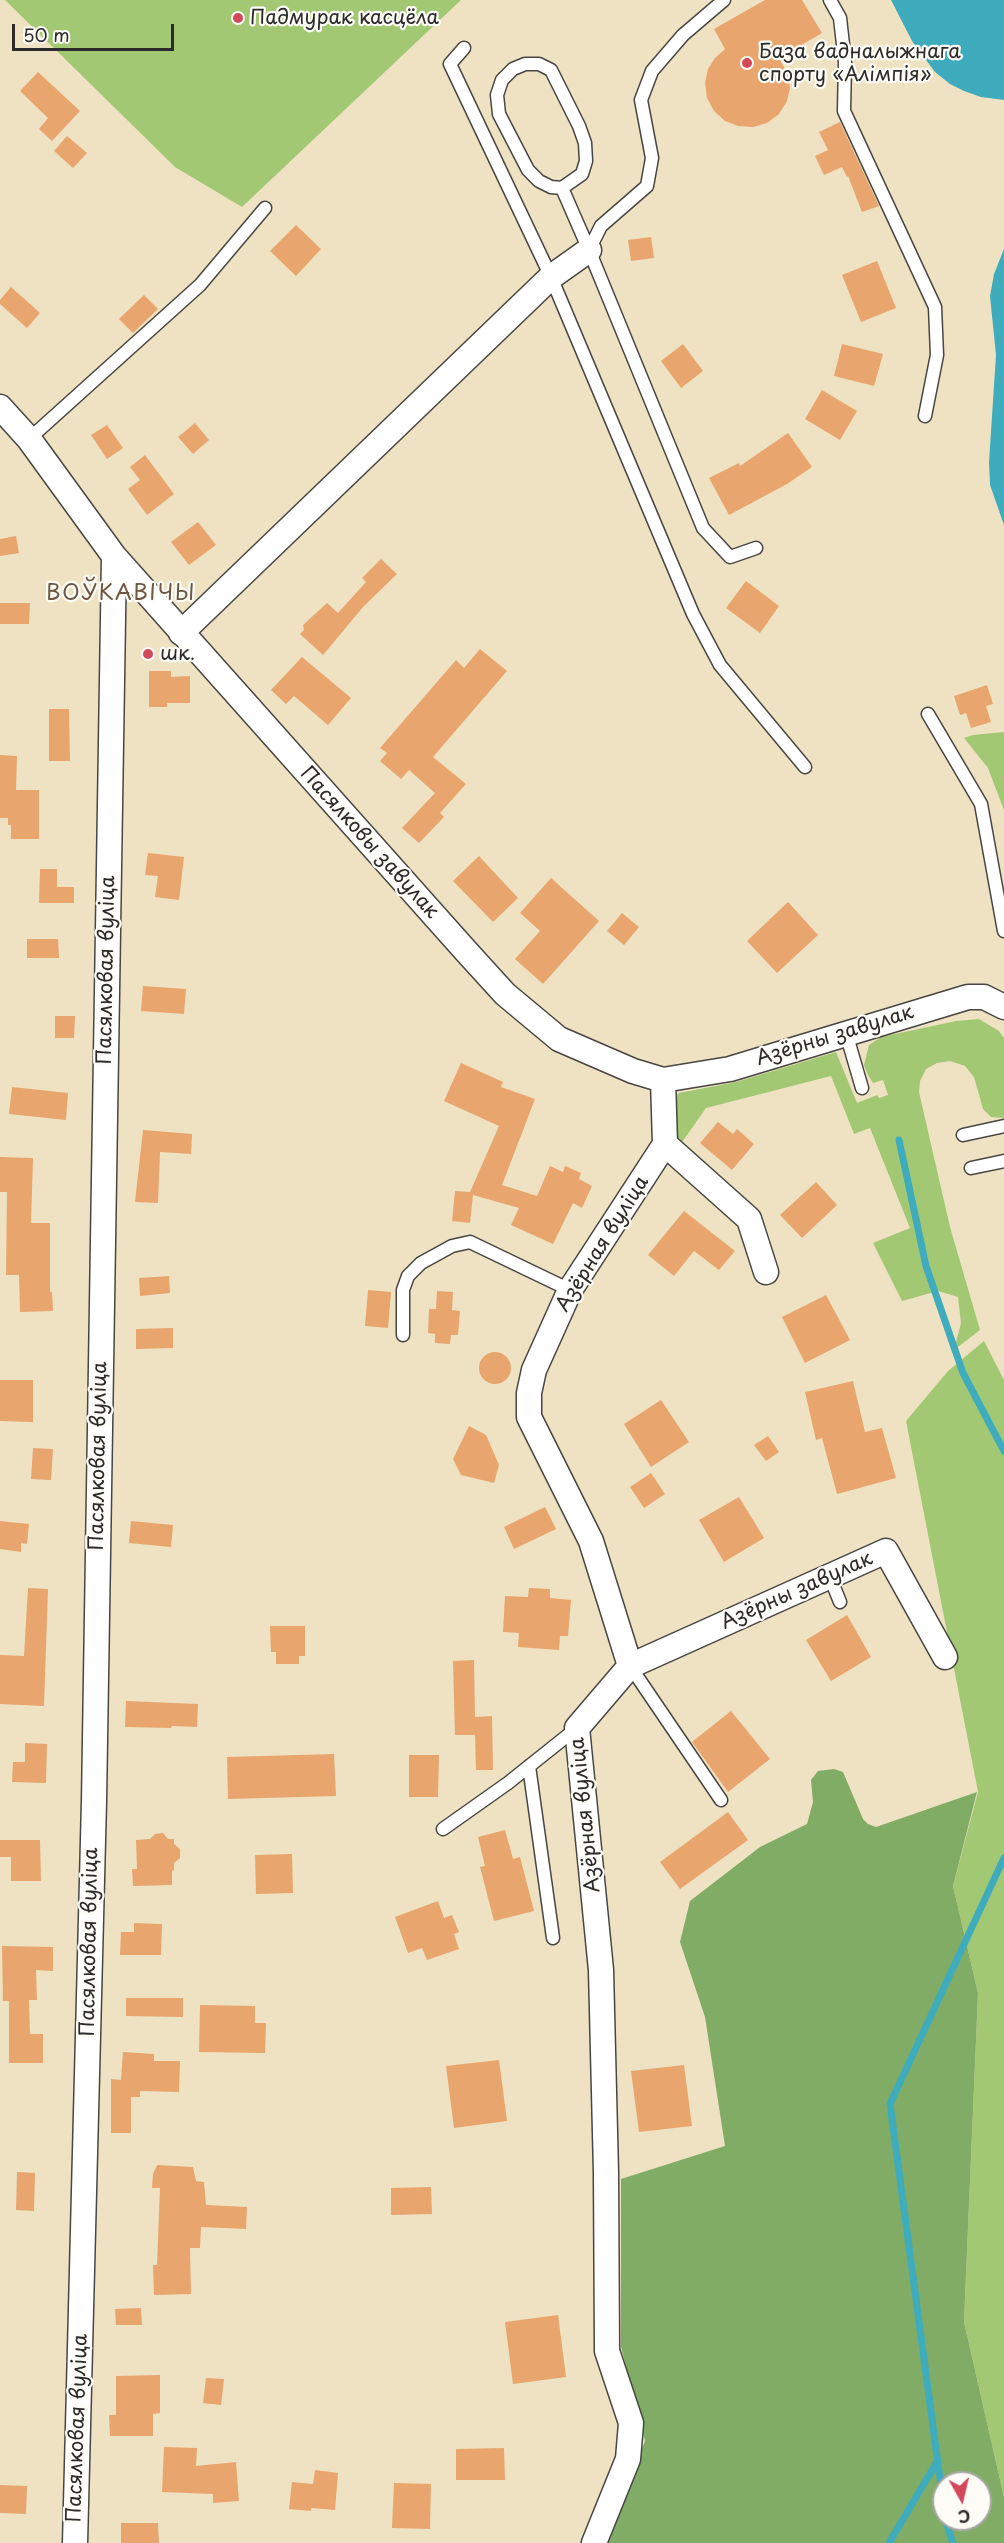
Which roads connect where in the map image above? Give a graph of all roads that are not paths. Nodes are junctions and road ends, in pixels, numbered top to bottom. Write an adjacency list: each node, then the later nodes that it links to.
1 (724, 0): 6 (lane)
2 (830, 0): 9 (lane)
3 (464, 48): 7 (lane)
4 (562, 188): 4 (lane); 6 (lane)
5 (265, 208): 10 (lane)
6 (590, 250): 7 (street); 11 (lane)
7 (551, 277): 13 (street); 15 (lane)
8 (0, 407): 10 (street)
9 (925, 416)
10 (29, 439): 12 (street)
11 (756, 548)
12 (114, 555): 13 (street, Пасялковы завулак); 38 (street, Пасялковая вуліца)
13 (181, 633): 19 (street, Пасялковы завулак)
14 (928, 714): 16 (lane)
15 (806, 767)
16 (1004, 931)
17 (1003, 1003): 18 (street, Азёрны завулак)
18 (846, 1033): 19 (street, Азёрны завулак); 20 (lane)
19 (663, 1080): 23 (street)
20 (862, 1089)
21 (1004, 1126): 22 (lane)
22 (963, 1134)
23 (665, 1144): 26 (street); 27 (street, Азёрная вуліца)
24 (1004, 1161): 25 (lane)
25 (971, 1168)
26 (766, 1272)
27 (570, 1290): 28 (lane); 32 (street, Азёрная вуліца)
28 (403, 1335)
29 (830, 1577): 30 (lane); 31 (street, Азёрны завулак); 32 (street, Азёрны завулак)
30 (840, 1602)
31 (945, 1657)
32 (630, 1666): 33 (street, Азёрная вуліца); 35 (lane)
33 (577, 1728): 34 (lane); 39 (street, Азёрная вуліца)
34 (529, 1766): 36 (lane); 37 (lane)
35 (721, 1800)
36 (443, 1829)
37 (553, 1938)
38 (75, 2543)
39 (594, 2543)

